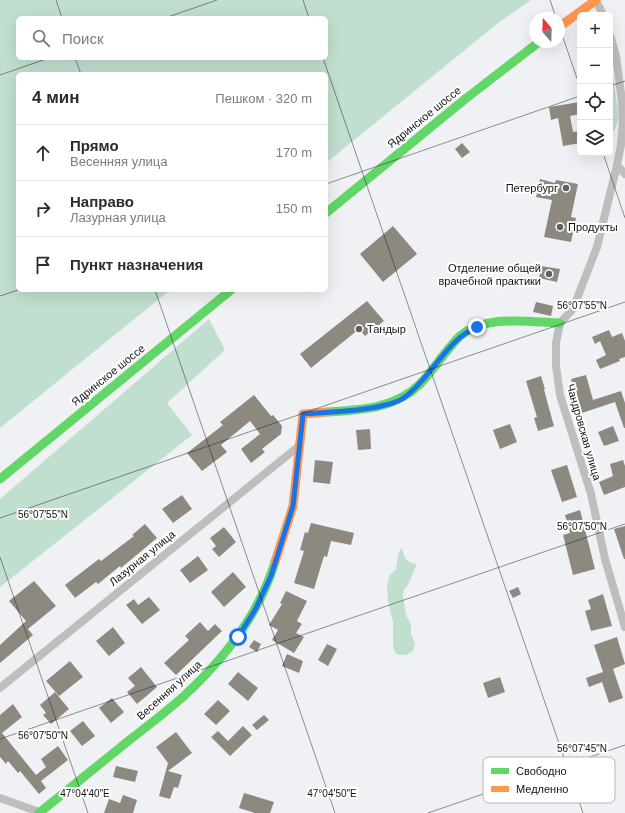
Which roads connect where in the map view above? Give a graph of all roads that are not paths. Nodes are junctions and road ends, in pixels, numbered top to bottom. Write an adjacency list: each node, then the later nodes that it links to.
1 (596, 0): 2 (street); 3 (street)
2 (602, 12)
3 (565, 23)
4 (613, 46): 6 (street)
5 (531, 48): 8 (street, Ядринское шоссе)
6 (617, 166): 7 (street); 10 (street)
7 (625, 174)
8 (328, 210)
9 (229, 292): 12 (street, Ядринское шоссе)
10 (560, 323): 11 (street, Весенняя улица); 13 (street, Чандровская улица)
11 (299, 446): 14 (street, Лазурная улица); 16 (street, Весенняя улица)
12 (0, 479)
13 (625, 627)
14 (0, 688)
15 (0, 798): 16 (street)
16 (40, 813)

